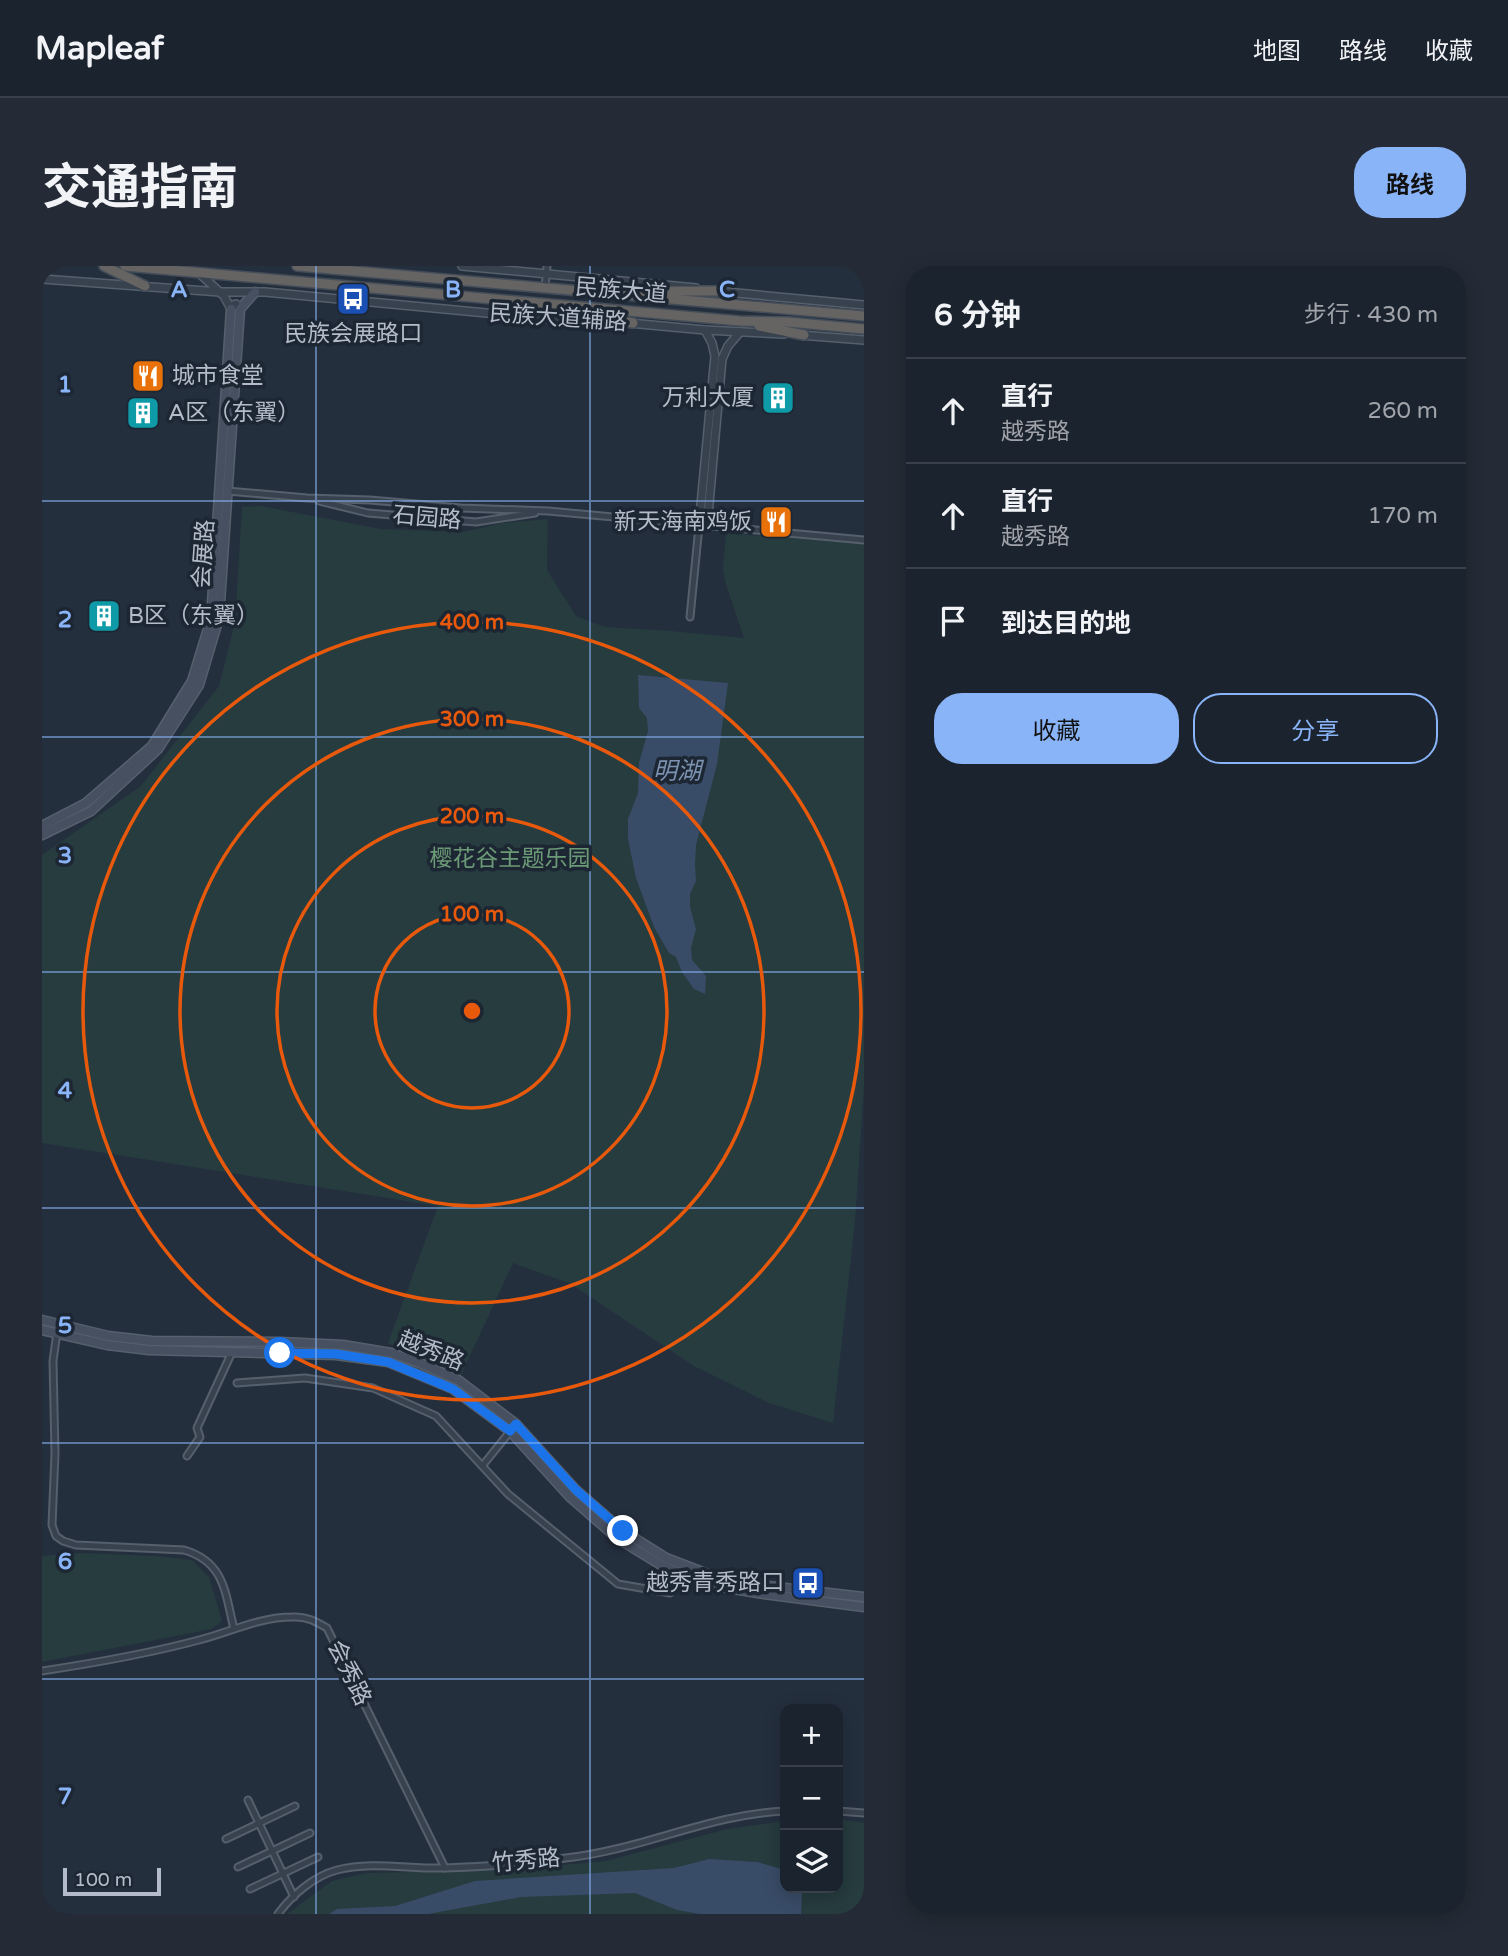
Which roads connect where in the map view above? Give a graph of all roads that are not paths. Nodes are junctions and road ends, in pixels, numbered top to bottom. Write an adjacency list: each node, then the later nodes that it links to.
1 (104, 266): 9 (highway)
2 (125, 266): 6 (highway, 民族大道)
3 (297, 266): 10 (highway, 民族大道)
4 (463, 266): 5 (street, 民族大道辅路)
5 (547, 270): 10 (street); 12 (street, 民族大道辅路)
6 (199, 273): 8 (highway, 民族大道); 13 (street)
7 (42, 279): 9 (street, 民族大道辅路)
8 (279, 280): 14 (street); 15 (highway, 民族大道)
9 (145, 286): 13 (street, 民族大道辅路)
10 (545, 288): 11 (highway, 民族大道)
11 (568, 290): 12 (highway); 18 (highway, 民族大道)
12 (718, 291): 16 (street, 民族大道辅路)
13 (220, 292): 14 (street, 民族大道辅路); 17 (street)
14 (255, 292): 17 (main road); 19 (street, 民族大道辅路)
15 (497, 300): 19 (highway); 20 (highway, 民族大道)
16 (864, 304)
17 (236, 309): 25 (main road, 会展路); 31 (main road, 会展路)
18 (864, 316)
19 (633, 323): 22 (street, 民族大道辅路)
20 (740, 327): 21 (highway, 民族大道); 22 (street, 民族大道辅路); 23 (highway); 28 (street)
21 (864, 329)
22 (705, 330): 28 (street)
23 (804, 335): 24 (street)
24 (864, 340)
25 (227, 491): 26 (street, 石园路); 32 (main road, 会展路)
26 (307, 498): 27 (street, 石园路); 27 (street, 石园路)
27 (548, 512): 28 (street, 石园路)
28 (703, 526): 29 (street, 石园路); 30 (street)
29 (864, 540)
30 (690, 617)
31 (42, 826)
32 (42, 835)
33 (42, 1320): 35 (main road, 越秀路)
34 (42, 1330): 35 (main road, 越秀路)
35 (58, 1330): 36 (main road, 越秀路); 38 (main road, 越秀路); 44 (street)
36 (232, 1352): 38 (main road, 越秀路); 39 (street)
37 (237, 1383): 40 (street)
38 (513, 1427): 40 (street); 42 (main road, 越秀路); 43 (main road, 越秀路)
39 (187, 1456)
40 (483, 1465): 41 (street)
41 (670, 1593)
42 (864, 1597)
43 (864, 1606)
44 (234, 1629): 45 (street, 会秀路); 57 (street, 会秀路)
45 (42, 1671)
46 (248, 1800): 51 (street)
47 (295, 1806): 51 (street)
48 (780, 1811): 57 (street, 竹秀路)
49 (843, 1811): 50 (street)
50 (864, 1813)
51 (259, 1822): 53 (street); 54 (street)
52 (310, 1833): 54 (street)
53 (226, 1839)
54 (272, 1851): 56 (street); 58 (street)
55 (318, 1857): 58 (street)
56 (238, 1867)
57 (445, 1868): 60 (street, 竹秀路)
58 (283, 1873): 59 (street); 60 (street)
59 (250, 1889)
60 (294, 1897): 61 (street, 竹秀路)
61 (278, 1914)

